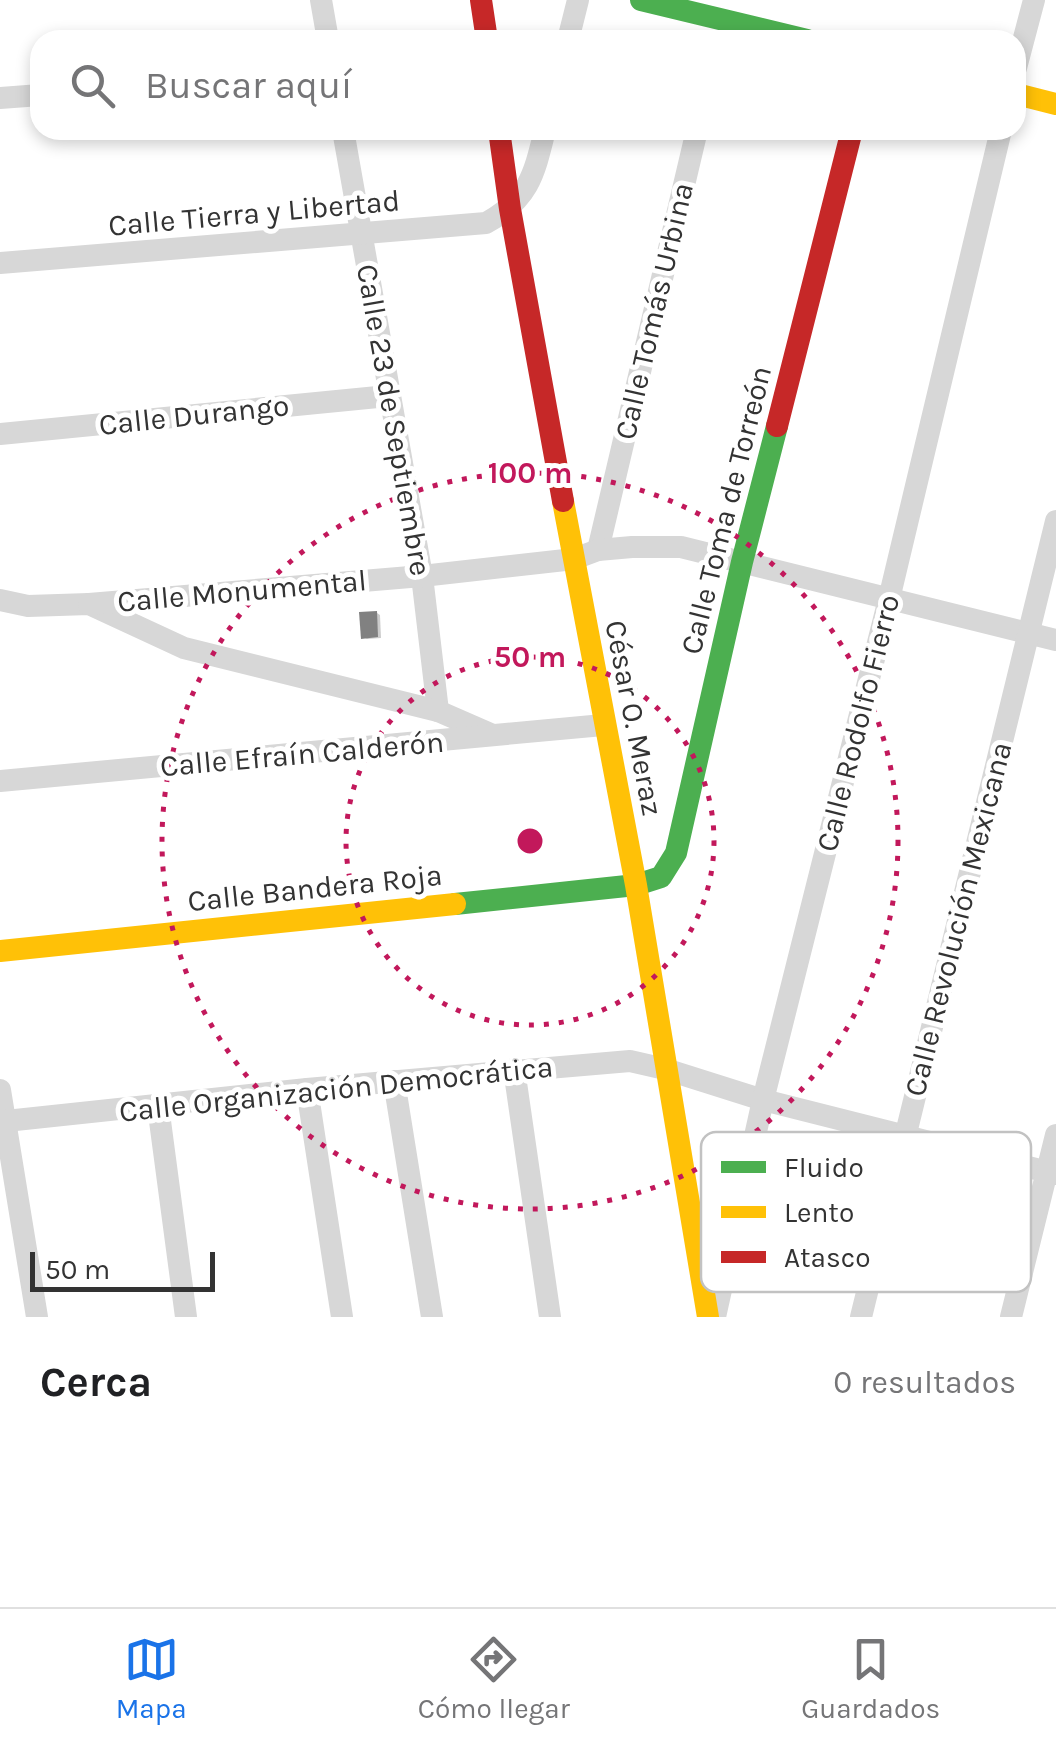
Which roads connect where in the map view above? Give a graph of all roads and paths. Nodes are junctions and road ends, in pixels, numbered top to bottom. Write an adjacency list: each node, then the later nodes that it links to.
1 (321, 0): 6 (street)
2 (481, 0): 7 (street)
3 (578, 0): 8 (street)
4 (641, 0): 9 (street)
5 (1034, 0): 10 (street)
6 (326, 30)
7 (486, 30)
8 (570, 30)
9 (721, 30)
10 (1026, 30)
11 (30, 96): 13 (street)
12 (1026, 96): 14 (street)
13 (0, 98)
14 (1056, 104)
15 (345, 140): 22 (street, Calle 23 de Septiembre)
16 (500, 140): 21 (street, César O. Meraz)
17 (543, 140): 21 (street)
18 (695, 140): 27 (street, Calle Tomás Urbina)
19 (849, 140): 29 (street, Calle Toma de Torreón)
20 (999, 140): 31 (street, Calle Rodolfo Fierro)
21 (510, 209): 22 (street, Calle Tierra y Libertad); 28 (street, César O. Meraz)
22 (362, 235): 23 (street, Calle Tierra y Libertad); 24 (street, Calle 23 de Septiembre)
23 (0, 264)
24 (388, 396): 25 (street, Calle Durango); 30 (street, Calle 23 de Septiembre)
25 (0, 434)
26 (1056, 521): 34 (street, Calle Revolución Mexicana)
27 (598, 550): 28 (street, Calle Monumental); 29 (street, Calle Monumental)
28 (574, 559): 30 (street, Calle Monumental); 37 (street, César O. Meraz)
29 (742, 562): 31 (street, Calle Monumental); 40 (street, Calle Toma de Torreón)
30 (422, 576): 33 (street, Calle Monumental); 36 (street, Calle 23 de Septiembre)
31 (889, 599): 34 (street, Calle Monumental); 47 (street, Calle Rodolfo Fierro)
32 (0, 600): 33 (street, Calle Monumental)
33 (89, 604): 36 (street)
34 (1028, 632): 35 (street, Calle Monumental); 52 (street, Calle Revolución Mexicana)
35 (1056, 640)
36 (438, 711): 38 (street)
37 (603, 725): 38 (street, Calle Efraín Calderón); 40 (street, César O. Meraz)
38 (497, 737): 39 (street, Calle Efraín Calderón)
39 (0, 781)
40 (636, 884): 41 (street, Calle Bandera Roja); 42 (street, César O. Meraz)
41 (0, 951)
42 (665, 1068): 43 (street, Calle Organización Democrática); 47 (street, Calle Organización Democrática); 56 (street, César O. Meraz)
43 (514, 1070): 44 (street, Calle Organización Democrática); 65 (street)
44 (394, 1081): 45 (street, Calle Organización Democrática); 64 (street)
45 (308, 1089): 48 (street, Calle Organización Democrática); 63 (street)
46 (0, 1090): 49 (street)
47 (763, 1100): 50 (street, Calle Rodolfo Fierro); 51 (street, Calle Organización Democrática)
48 (158, 1106): 49 (street, Calle Organización Democrática); 62 (street)
49 (6, 1121): 61 (street)
50 (755, 1132)
51 (892, 1132)
52 (905, 1132)
53 (1056, 1135): 54 (street)
54 (1052, 1173): 55 (street)
55 (1031, 1247)
56 (701, 1263)
57 (706, 1292): 66 (street, César O. Meraz)
58 (717, 1292): 66 (street, Calle Rodolfo Fierro)
59 (867, 1292): 67 (street, Calle Revolución Mexicana)
60 (1018, 1292): 68 (street)
61 (37, 1317)
62 (186, 1317)
63 (342, 1317)
64 (432, 1317)
65 (550, 1317)
66 (711, 1317)
67 (861, 1317)
68 (1011, 1317)

